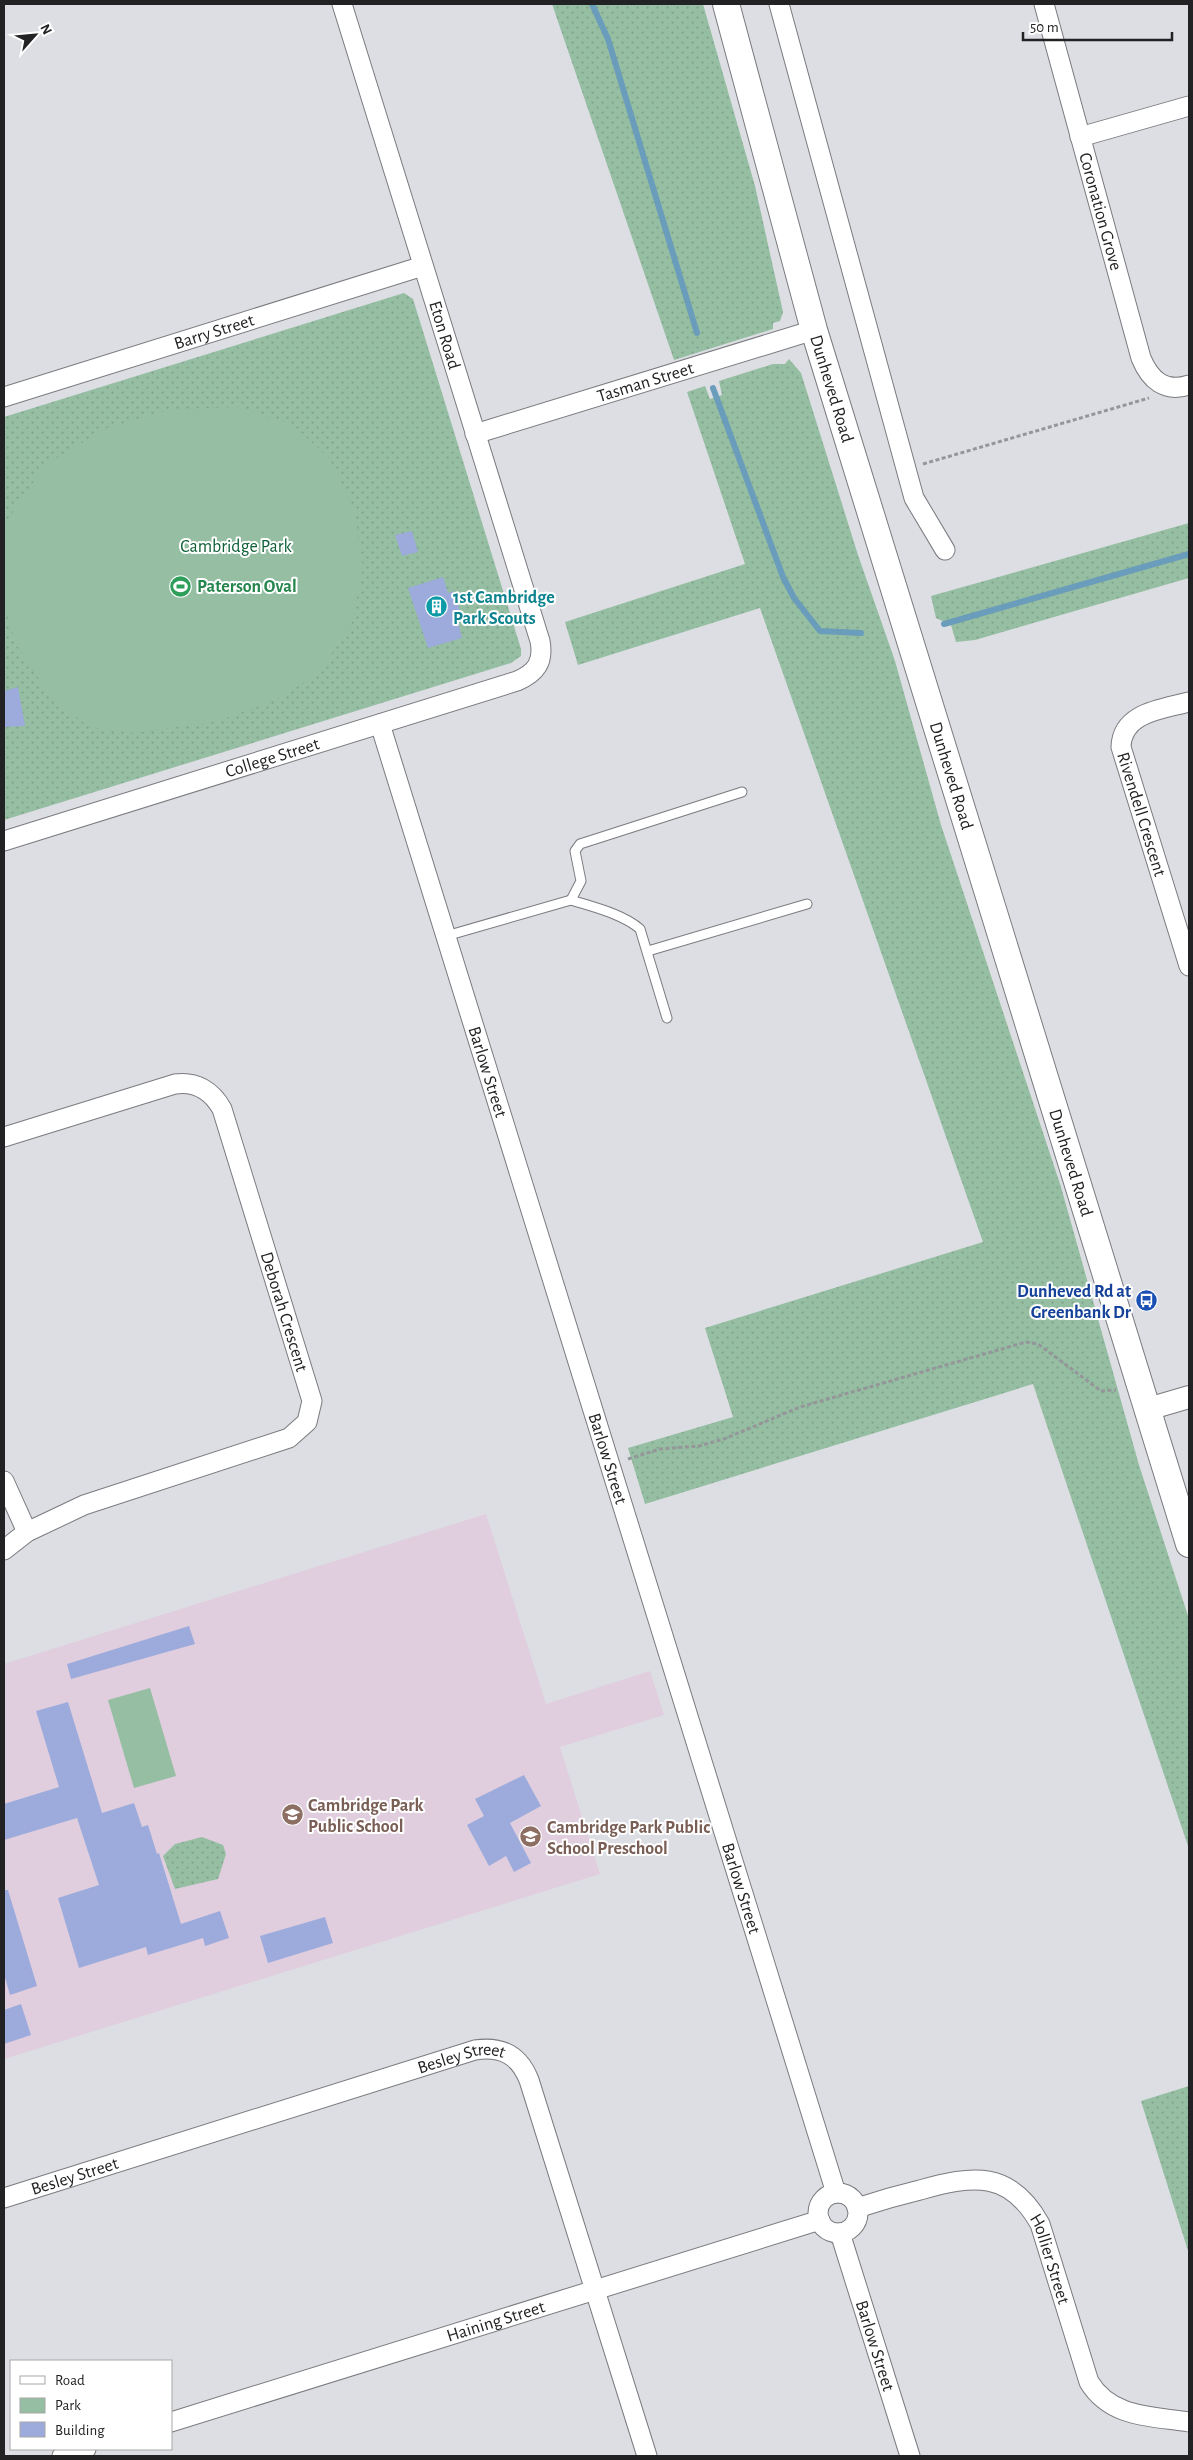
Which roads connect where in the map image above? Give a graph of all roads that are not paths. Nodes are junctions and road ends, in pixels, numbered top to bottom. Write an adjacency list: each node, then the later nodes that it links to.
1 (342, 4): 7 (street, Eton Road)
2 (726, 4): 8 (main road, Dunheved Road)
3 (779, 4): 12 (street)
4 (1044, 4): 6 (street, Coronation Grove)
5 (1189, 106): 6 (street)
6 (1080, 137): 9 (street, Coronation Grove)
7 (423, 266): 10 (street, Barry Street); 11 (street, Eton Road)
8 (814, 330): 11 (street, Tasman Street); 26 (main road, Dunheved Road)
9 (1189, 385)
10 (4, 398)
11 (475, 434): 13 (street, Eton Road)
12 (945, 550)
13 (538, 666): 15 (street, College Street)
14 (1189, 702): 22 (street, Rivendell Crescent)
15 (380, 724): 17 (street, College Street); 20 (street, Barlow Street)
16 (742, 792): 18 (lane)
17 (4, 841)
18 (571, 900): 20 (lane); 21 (lane)
19 (807, 904): 21 (lane)
20 (446, 936): 31 (street, Barlow Street)
21 (648, 951): 23 (lane)
22 (1189, 966)
23 (668, 1018)
24 (4, 1137): 28 (street, Deborah Crescent)
25 (1189, 1397): 26 (street)
26 (1148, 1409): 29 (main road, Dunheved Road)
27 (4, 1481): 28 (street)
28 (27, 1532): 30 (street, Deborah Crescent)
29 (1189, 1544)
30 (4, 1550)
31 (836, 2193): 33 (street); 34 (street)
32 (4, 2198): 36 (street, Besley Street)
33 (857, 2208): 35 (street); 38 (street, Hollier Street)
34 (820, 2220): 35 (street); 36 (street, Haining Street)
35 (840, 2233): 42 (street, Barlow Street)
36 (596, 2291): 37 (street, Haining Street); 41 (street, Besley Street)
37 (172, 2422)
38 (1189, 2422)
39 (83, 2450): 40 (street)
40 (62, 2456)
41 (647, 2456)
42 (910, 2456)

